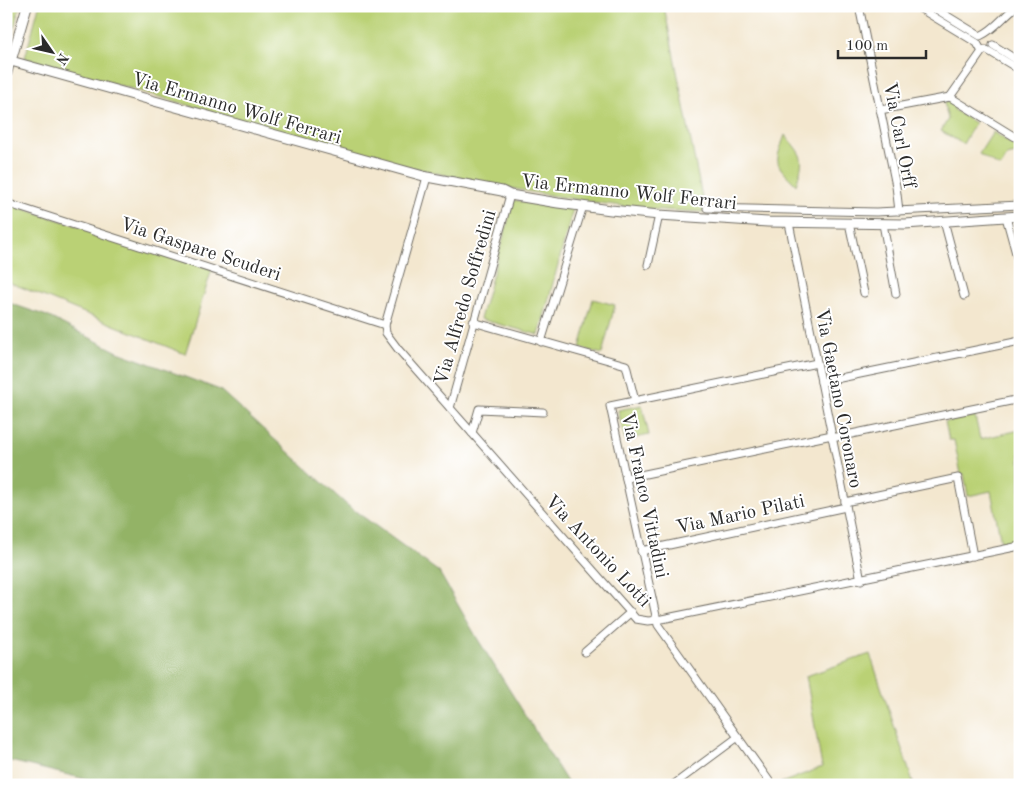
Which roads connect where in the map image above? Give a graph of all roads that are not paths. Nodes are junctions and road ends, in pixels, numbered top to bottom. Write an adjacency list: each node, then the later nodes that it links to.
1 (27, 6): 7 (street)
2 (916, 6): 6 (street)
3 (931, 6): 6 (street)
4 (1017, 6): 6 (street)
5 (860, 8): 12 (street, Via Carl Orff)
6 (984, 44): 8 (street); 9 (street); 11 (street)
7 (9, 61): 10 (street); 14 (street, Via Ermanno Wolf Ferrari)
8 (1020, 62)
9 (1020, 70)
10 (6, 80)
11 (950, 97): 12 (street); 13 (street)
12 (880, 110): 20 (street, Via Carl Orff)
13 (1020, 140)
14 (427, 177): 15 (street, Via Ermanno Wolf Ferrari); 34 (street)
15 (510, 195): 18 (street, Via Ermanno Wolf Ferrari); 33 (street, Via Alfredo Soffredini)
16 (6, 203): 34 (street, Via Gaspare Scuderi)
17 (1020, 204): 20 (street, Via Ermanno Wolf Ferrari)
18 (583, 206): 21 (street, Via Ermanno Wolf Ferrari); 36 (street)
19 (708, 208): 20 (street, Via Ermanno Wolf Ferrari)
20 (899, 211)
21 (659, 215): 25 (street, Via Ermanno Wolf Ferrari); 28 (street)
22 (1006, 216): 23 (street, Via Ermanno Wolf Ferrari); 24 (street, Via Ermanno Wolf Ferrari); 29 (street)
23 (1020, 216)
24 (944, 221): 27 (street, Via Ermanno Wolf Ferrari); 32 (street)
25 (789, 222): 26 (street, Via Ermanno Wolf Ferrari); 37 (street, Via Gaetano Coronaro)
26 (849, 223): 27 (street, Via Ermanno Wolf Ferrari); 30 (street)
27 (883, 224): 31 (street)
28 (648, 264)
29 (1020, 268)
30 (864, 293)
31 (896, 294)
32 (964, 296)
33 (473, 322): 36 (street); 41 (street, Via Alfredo Soffredini)
34 (386, 325): 41 (street, Via Antonio Lotti)
35 (1020, 341): 38 (street)
36 (541, 342): 40 (street)
37 (817, 363): 38 (street, Via Gaetano Coronaro); 40 (street, Via Franco Vittadini)
38 (821, 382): 44 (street, Via Gaetano Coronaro)
39 (1020, 399): 44 (street)
40 (635, 401): 45 (street, Via Franco Vittadini)
41 (450, 408): 43 (street, Via Antonio Lotti)
42 (543, 412): 43 (street)
43 (472, 433): 51 (street, Via Antonio Lotti)
44 (832, 437): 45 (street); 46 (street, Via Gaetano Coronaro)
45 (626, 478): 48 (street, Via Franco Vittadini)
46 (845, 505): 48 (street, Via Mario Pilati); 49 (street, Via Mario Pilati); 50 (street, Via Gaetano Coronaro)
47 (1020, 546): 49 (street, Via Antonio Lotti)
48 (641, 551): 52 (street, Via Franco Vittadini)
49 (973, 556): 50 (street, Via Antonio Lotti)
50 (860, 580): 52 (street, Via Antonio Lotti)
51 (631, 612): 52 (street, Via Antonio Lotti); 53 (street)
52 (657, 620): 54 (street, Via Franco Vittadini)
53 (585, 652)
54 (738, 737): 55 (street); 56 (street, Via Franco Vittadini)
55 (672, 785)
56 (772, 785)

